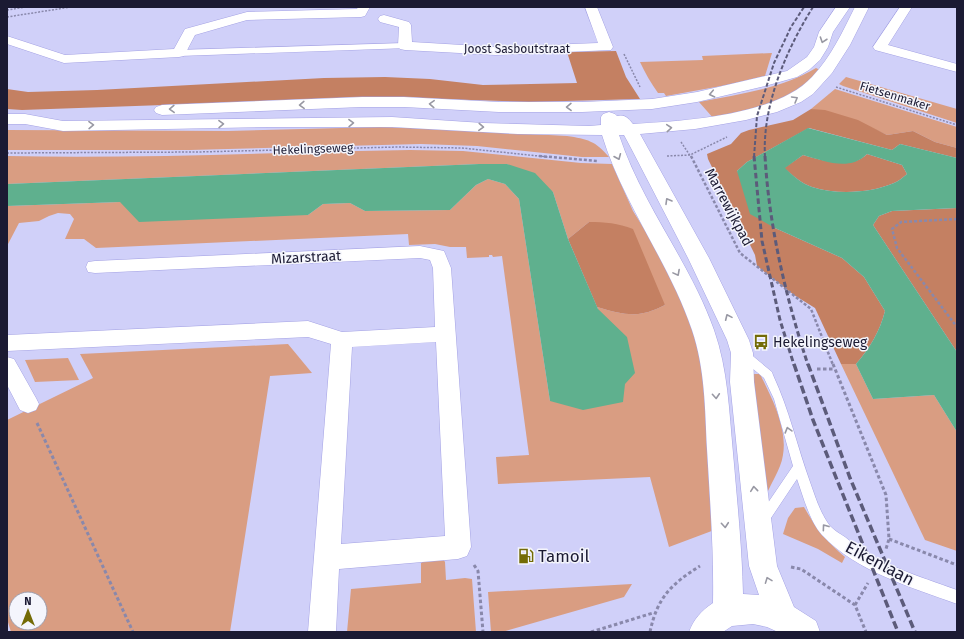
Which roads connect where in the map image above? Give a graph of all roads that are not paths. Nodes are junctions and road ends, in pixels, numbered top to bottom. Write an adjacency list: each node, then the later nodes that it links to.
1 (591, 7): 8 (street, Joost Sasboutstraat)
2 (843, 7): 11 (street, Hekelingseweg, one-way to 11)
3 (862, 7): 14 (street, Hekelingseweg, one-way to 3)
4 (906, 7): 10 (street)
5 (362, 10): 6 (street); 8 (street)
6 (249, 12): 9 (street)
7 (7, 40): 9 (street)
8 (405, 46): 9 (street)
9 (179, 53)
10 (957, 68)
11 (608, 106): 13 (street, Hekelingseweg, one-way to 13); 14 (street)
12 (7, 119): 13 (street, Hekelingseweg)
13 (25, 119): 14 (street, Hekelingseweg, one-way to 14)
14 (619, 130): 19 (street, one-way to 14); 26 (street, one-way to 26)
15 (95, 267): 16 (street, Mizarstraat)
16 (445, 334): 17 (street); 24 (street, Mizarstraat)
17 (342, 340): 18 (street); 24 (street)
18 (7, 343)
19 (742, 353): 22 (lane, one-way to 19); 23 (street, one-way to 19)
20 (7, 365): 21 (street)
21 (28, 404)
22 (799, 467): 23 (lane); 25 (lane, Eikenlaan, one-way to 22)
23 (758, 528): 27 (street, one-way to 23)
24 (328, 557): 28 (street)
25 (957, 597)
26 (728, 612): 27 (street); 29 (street)
27 (793, 624)
28 (322, 632)
29 (704, 632)

